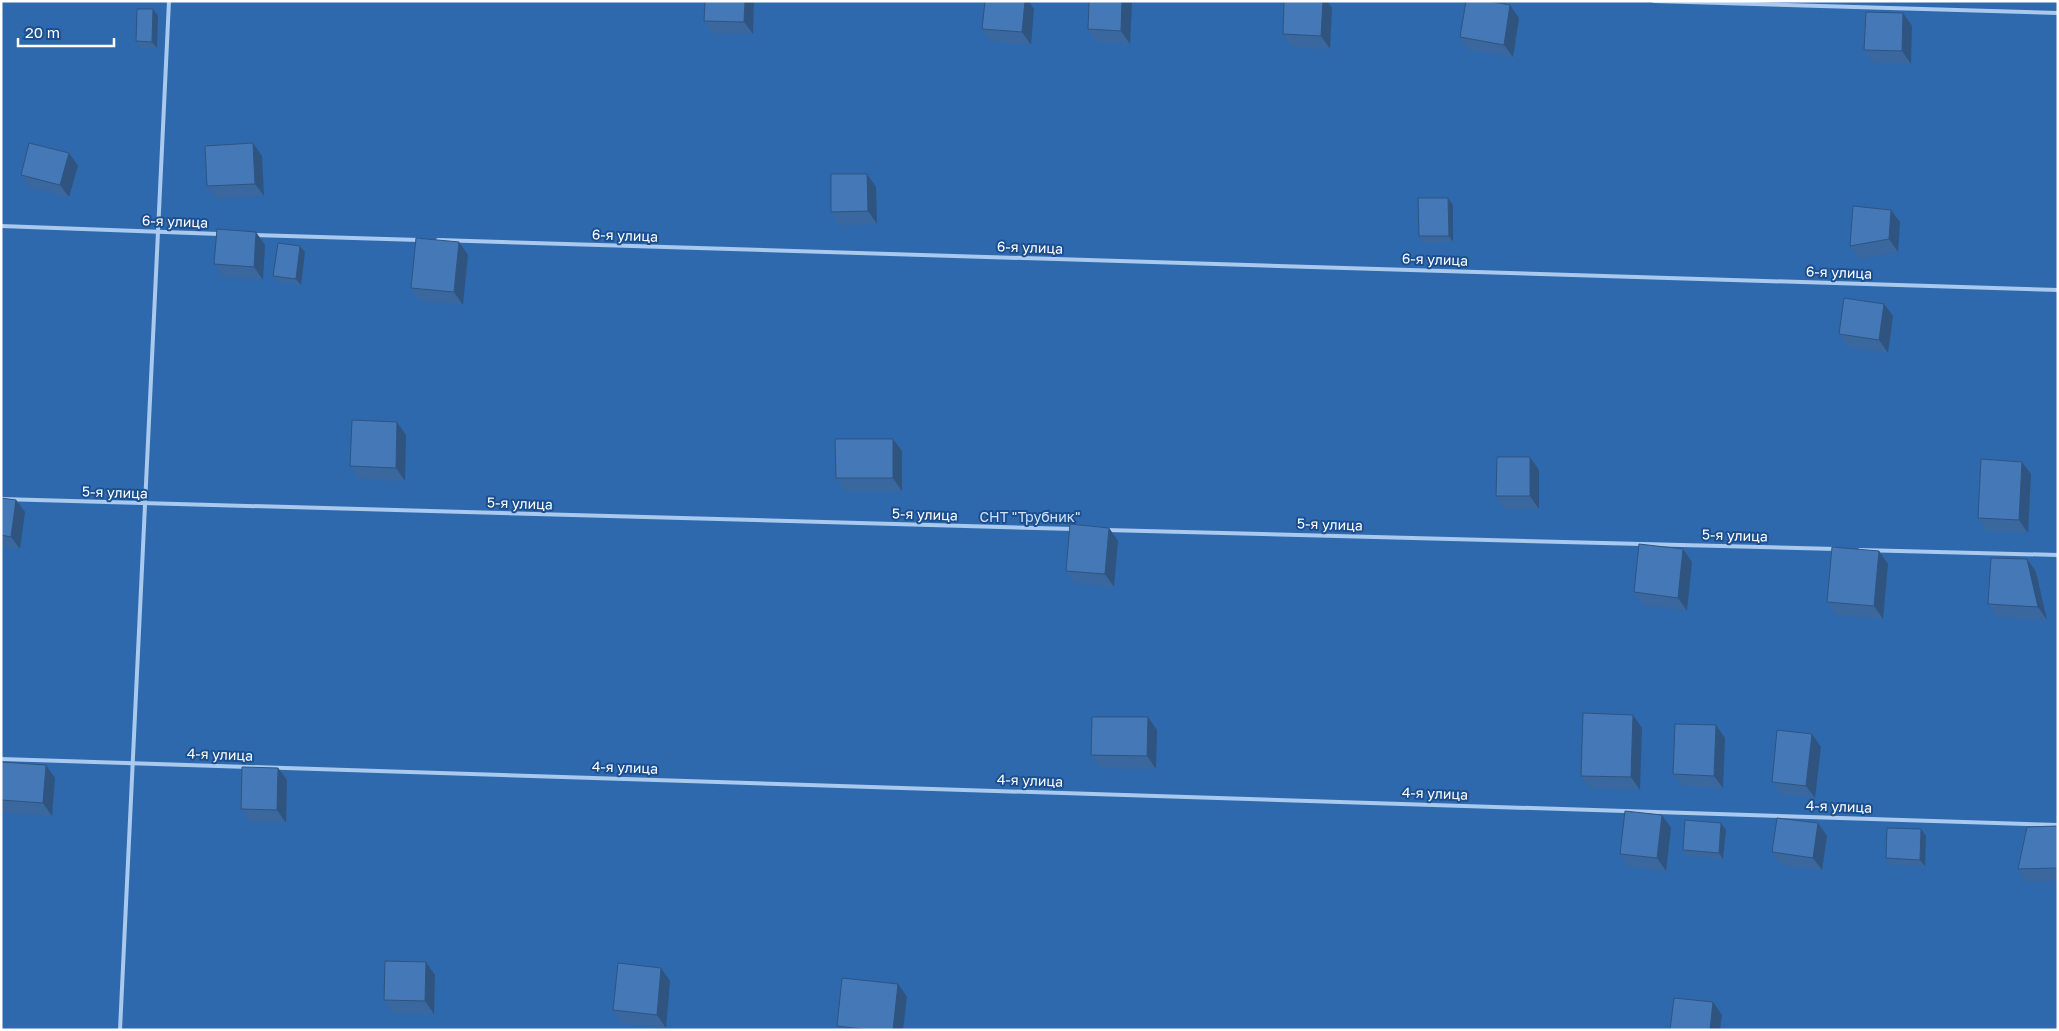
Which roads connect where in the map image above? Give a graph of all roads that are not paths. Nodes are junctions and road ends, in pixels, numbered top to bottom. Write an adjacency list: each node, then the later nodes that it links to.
1 (169, 1): 5 (lane)
2 (1654, 1): 3 (lane)
3 (2058, 13)
4 (1, 226): 5 (lane, 6-я улица)
5 (158, 232): 6 (lane, 6-я улица); 12 (lane)
6 (228, 234)
7 (248, 234): 8 (lane)
8 (426, 240)
9 (436, 240): 10 (lane, 6-я улица)
10 (2058, 290)
11 (1, 499): 12 (lane, 5-я улица)
12 (144, 505): 13 (lane, 5-я улица); 19 (lane)
13 (1081, 529)
14 (1101, 530): 15 (lane, 5-я улица)
15 (1838, 549)
16 (1858, 550): 17 (lane)
17 (2058, 555)
18 (1, 759): 19 (lane, 4-я улица)
19 (131, 762): 20 (lane, 4-я улица); 21 (lane)
20 (2058, 824)
21 (120, 1030)

